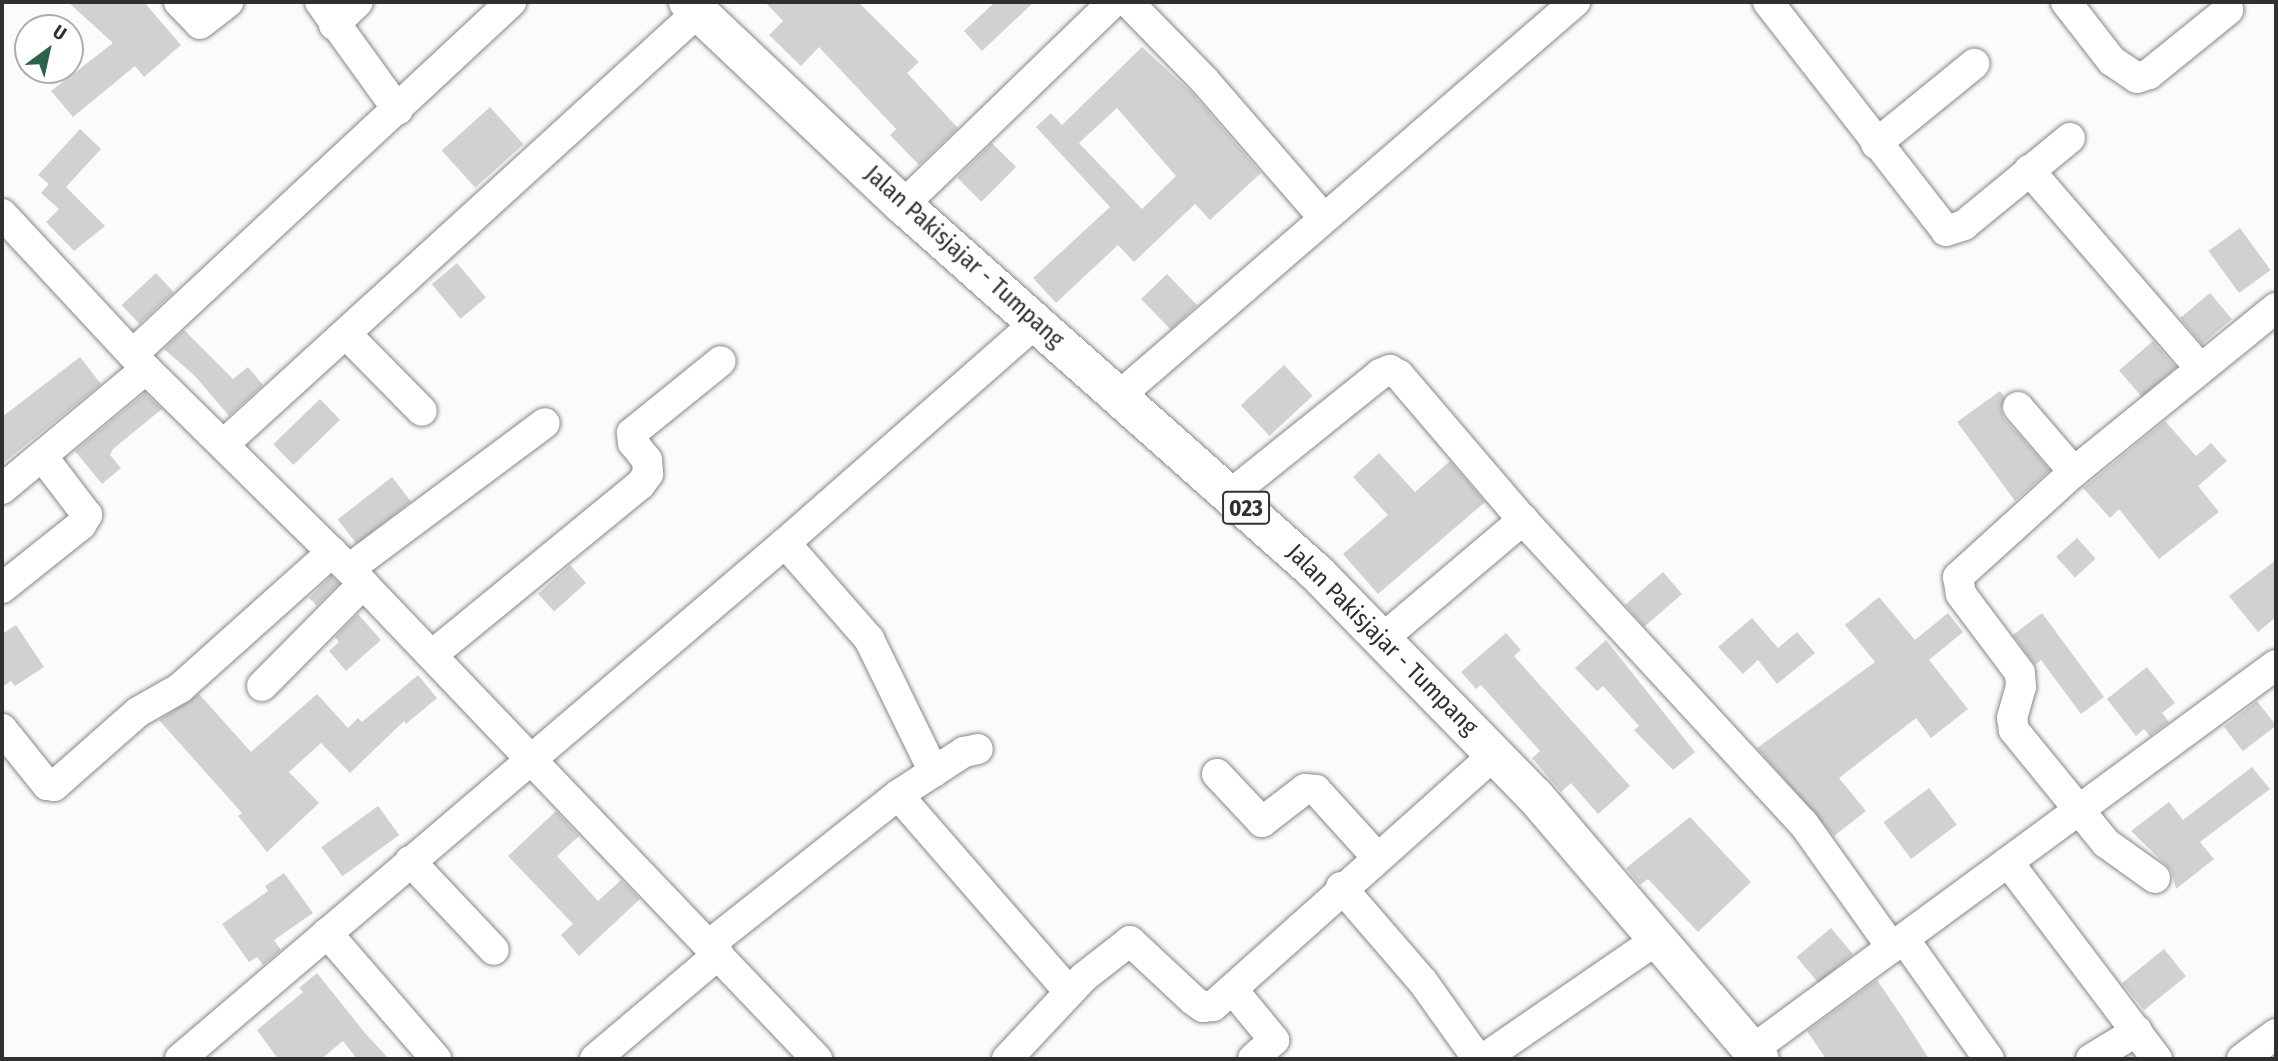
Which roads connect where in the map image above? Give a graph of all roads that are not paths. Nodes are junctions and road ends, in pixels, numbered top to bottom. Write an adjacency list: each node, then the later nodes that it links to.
1 (179, 2): 2 (street)
2 (228, 2)
3 (358, 2): 12 (street)
4 (511, 2): 14 (street)
5 (1114, 2): 18 (street)
6 (1128, 2): 20 (street)
7 (1575, 2): 20 (street)
8 (1768, 2): 16 (street)
9 (2066, 2): 11 (street)
10 (703, 8): 18 (main road, Jalan Pakisjajar - Tumpang / 023); 23 (street)
11 (2228, 10)
12 (327, 13): 14 (street)
13 (1974, 64): 16 (street)
14 (398, 110): 24 (street)
15 (2070, 138): 17 (street)
16 (1876, 144): 17 (street)
17 (2029, 170): 26 (street)
18 (903, 205): 22 (main road, Jalan Pakisjajar - Tumpang / 023)
19 (2, 214): 24 (street)
20 (1323, 217): 27 (street)
21 (2275, 313): 26 (street)
22 (1037, 322): 27 (main road, Jalan Pakisjajar - Tumpang / 023); 37 (street)
23 (348, 336): 29 (street); 31 (street)
24 (139, 361): 31 (street); 32 (street)
25 (721, 361): 41 (street)
26 (2199, 367): 33 (street)
27 (1119, 396): 35 (main road, Jalan Pakisjajar - Tumpang / 023)
28 (2018, 407): 33 (street)
29 (422, 411)
30 (545, 423): 38 (street)
31 (224, 444): 38 (street)
32 (42, 456): 34 (street); 39 (street)
33 (2074, 472): 51 (street)
34 (2, 489)
35 (1231, 494): 36 (street); 40 (main road, Jalan Pakisjajar - Tumpang / 023)
36 (1522, 520): 40 (street); 59 (street)
37 (785, 543): 47 (street); 48 (street)
38 (348, 568): 41 (street); 43 (street); 44 (street)
39 (2, 587)
40 (1382, 639): 46 (main road, Jalan Pakisjajar - Tumpang / 023)
41 (432, 655): 47 (street)
42 (2272, 677): 51 (street)
43 (262, 686)
44 (2, 729)
45 (978, 749): 48 (street)
46 (1496, 753): 52 (street); 58 (main road, Jalan Pakisjajar - Tumpang / 023)
47 (531, 759): 53 (street); 60 (street)
48 (934, 772): 50 (street)
49 (1217, 775): 52 (street)
50 (898, 795): 60 (street); 63 (street)
51 (2079, 807): 54 (street); 55 (street)
52 (1376, 856): 56 (street)
53 (410, 861): 57 (street); 61 (street)
54 (2008, 862): 59 (street); 64 (street)
55 (2155, 878)
56 (1341, 887): 62 (street); 73 (street)
57 (327, 933): 68 (street); 69 (street)
58 (1659, 938): 67 (main road, Jalan Pakisjajar - Tumpang / 023); 73 (street)
59 (1898, 943): 67 (street); 74 (street)
60 (715, 949): 70 (street); 71 (street)
61 (494, 950)
62 (1233, 989): 63 (street); 66 (street)
63 (1069, 992): 72 (street)
64 (2137, 1031): 75 (street); 76 (street)
65 (2276, 1035): 77 (street)
66 (1273, 1053)
67 (1756, 1055)
68 (180, 1059)
69 (436, 1059)
70 (595, 1059)
71 (817, 1059)
72 (1007, 1059)
73 (1481, 1059)
74 (1989, 1059)
75 (2091, 1059)
76 (2157, 1059)
77 (2242, 1059)

